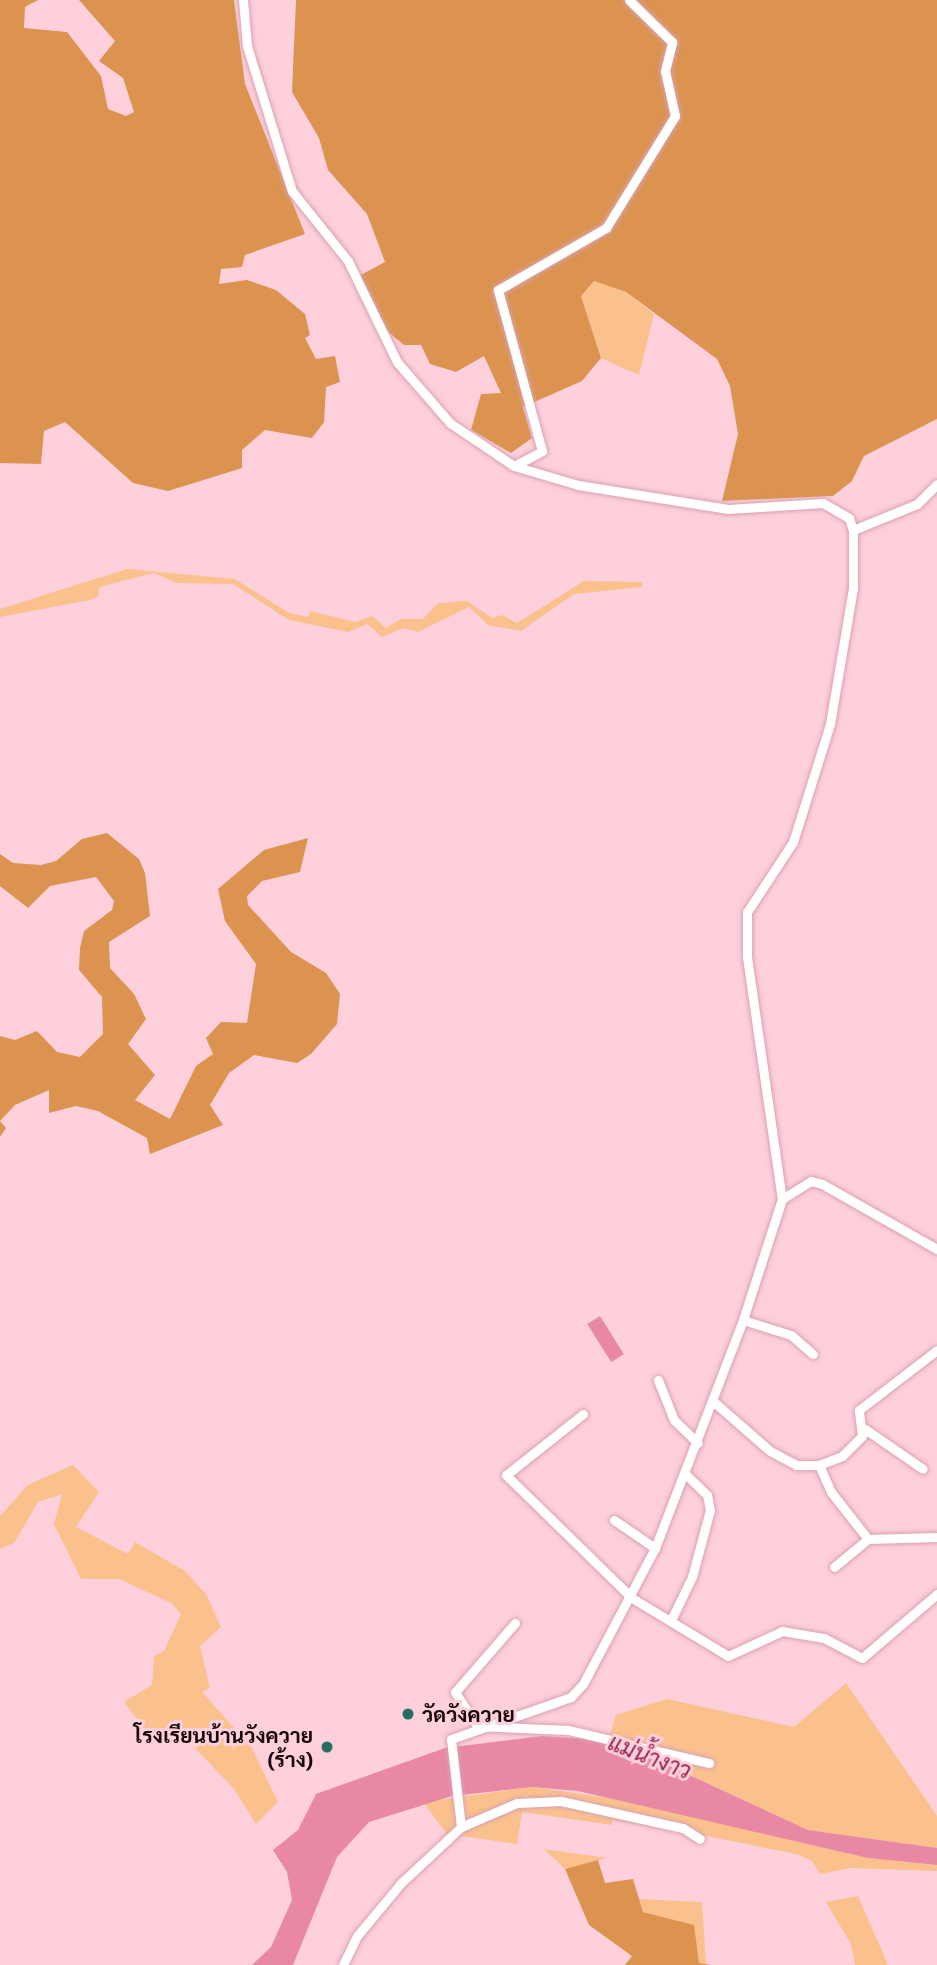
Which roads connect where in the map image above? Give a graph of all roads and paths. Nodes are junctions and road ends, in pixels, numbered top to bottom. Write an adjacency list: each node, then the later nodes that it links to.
1 (243, 0): 3 (street)
2 (629, 0): 3 (street)
3 (514, 466): 5 (street)
4 (937, 484): 5 (street)
5 (853, 530): 6 (street)
6 (782, 1199): 7 (street); 8 (street)
7 (937, 1249)
8 (743, 1320): 10 (street); 12 (street)
9 (937, 1350): 14 (street)
10 (813, 1354)
11 (658, 1380): 15 (street)
12 (714, 1402): 15 (street); 16 (street)
13 (583, 1414): 25 (street)
14 (865, 1429): 16 (street); 17 (street)
15 (698, 1443): 18 (street)
16 (819, 1465): 21 (street)
17 (923, 1469)
18 (686, 1475): 22 (street); 26 (street)
19 (614, 1520): 22 (street)
20 (937, 1537): 21 (street)
21 (868, 1539): 23 (street)
22 (655, 1548): 25 (street)
23 (834, 1567)
24 (937, 1594): 26 (street)
25 (632, 1598): 26 (street); 28 (street)
26 (671, 1620)
27 (515, 1623): 28 (street)
28 (477, 1726): 29 (street); 30 (street)
29 (709, 1763)
30 (461, 1827): 31 (street); 32 (street)
31 (700, 1839)
32 (343, 1965)

